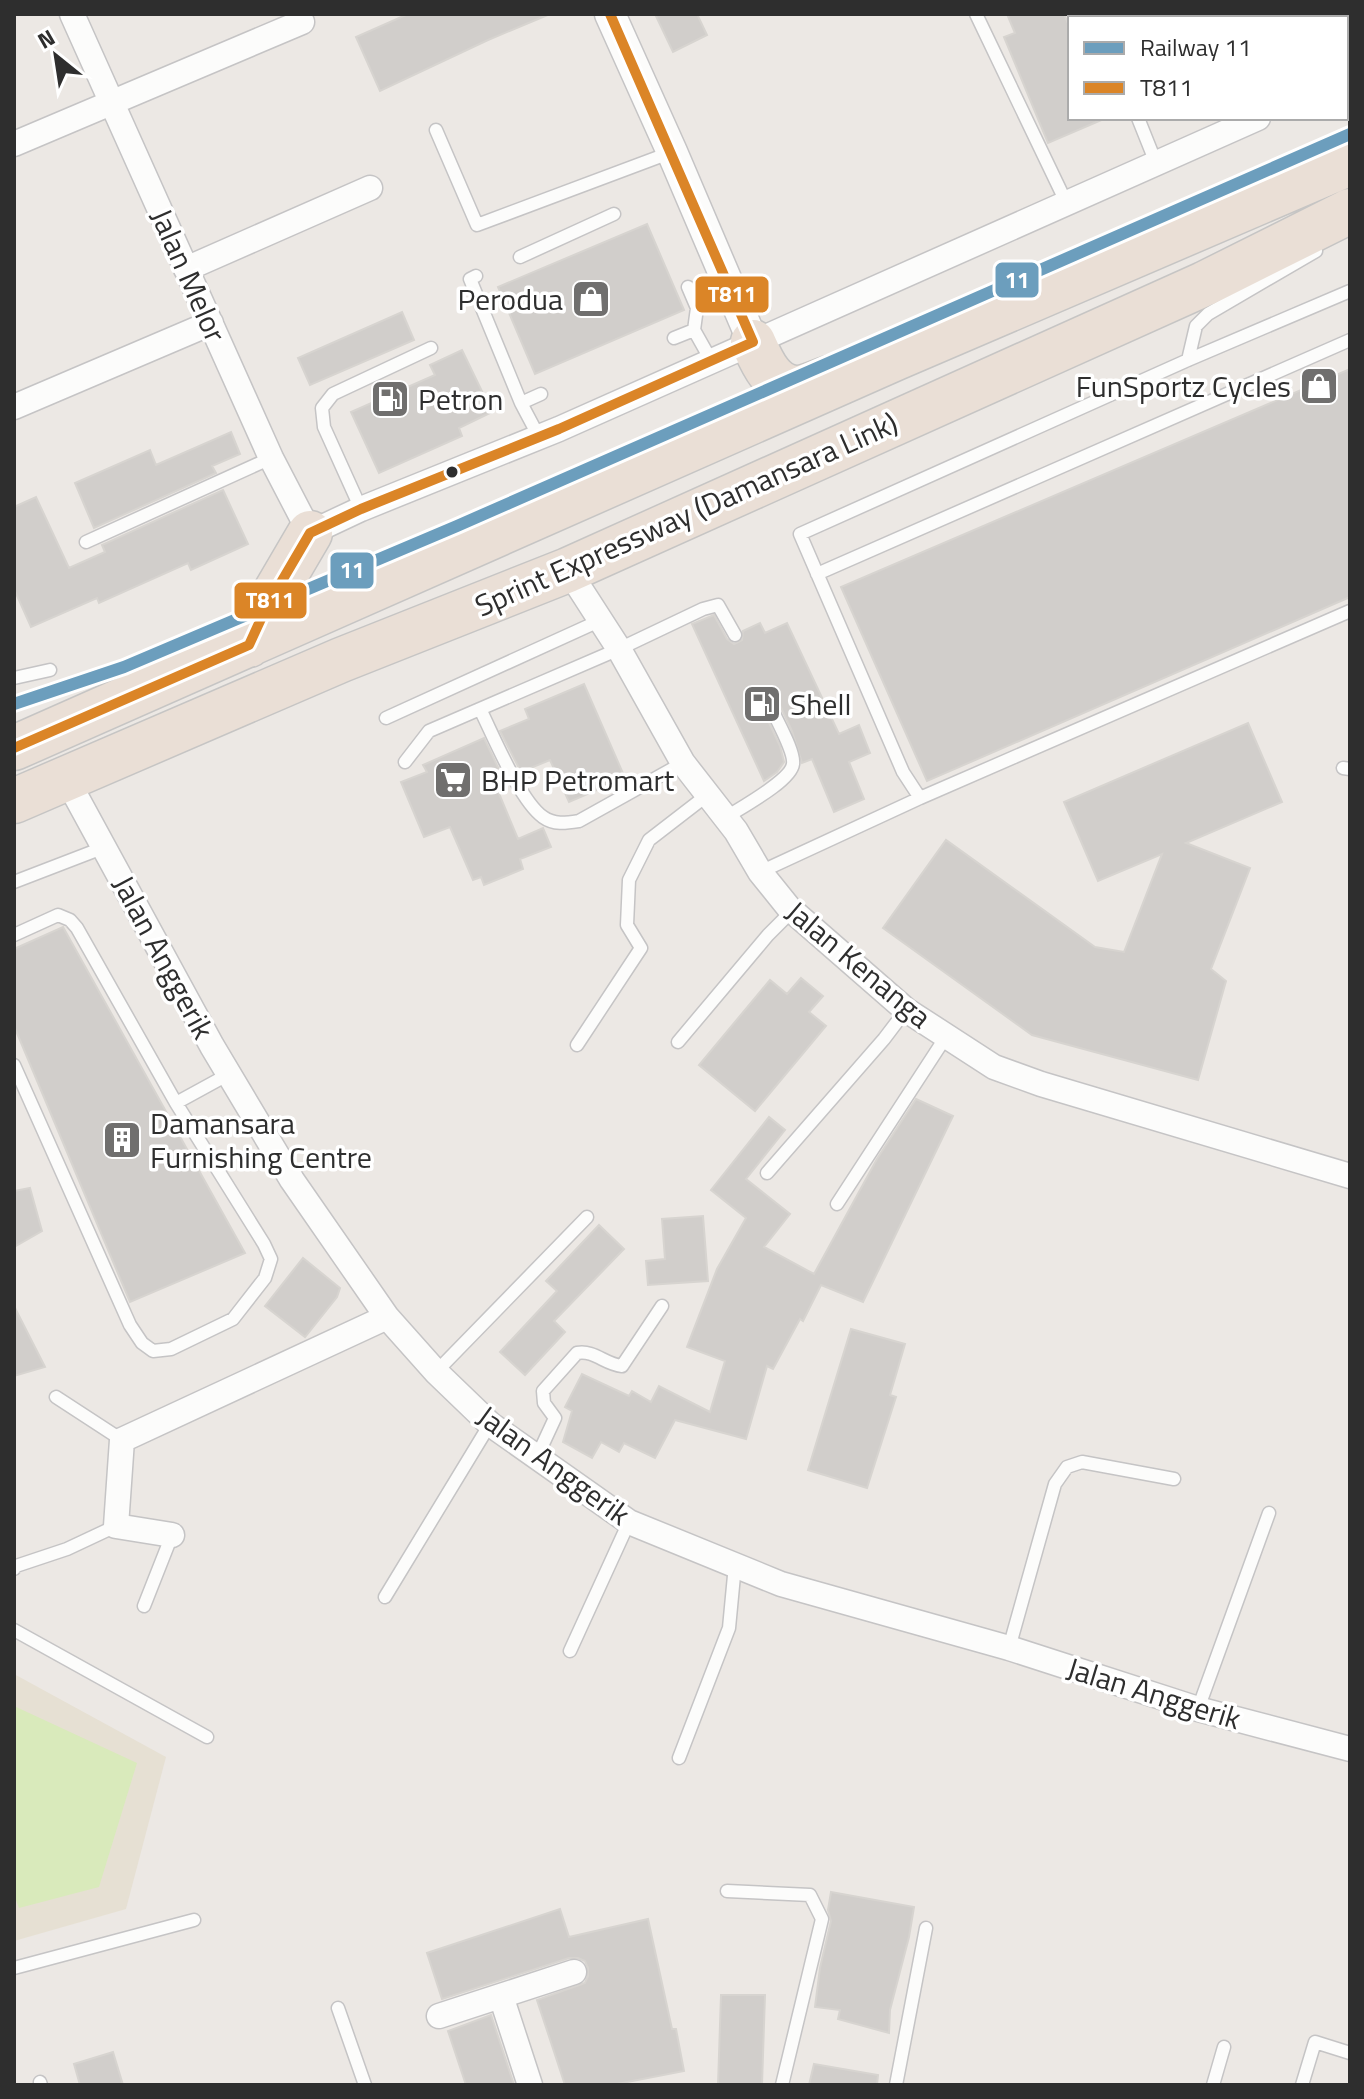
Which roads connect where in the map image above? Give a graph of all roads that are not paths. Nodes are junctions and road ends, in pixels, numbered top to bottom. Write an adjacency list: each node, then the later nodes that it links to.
1 (72, 14): 5 (street, Jalan Melor)
2 (610, 14): 11 (street)
3 (976, 14): 15 (lane)
4 (302, 22): 5 (street)
5 (112, 103): 10 (street); 21 (street, Jalan Melor)
6 (1139, 120): 12 (lane)
7 (1253, 120): 12 (street)
8 (436, 130): 11 (lane)
9 (1350, 132): 18 (highway)
10 (15, 143)
11 (672, 152): 30 (street)
12 (1156, 163): 15 (street)
13 (1350, 163): 18 (highway, Sprint Expressway (Damansara Link))
14 (370, 188): 21 (street)
15 (1066, 202): 30 (street)
16 (1350, 211): 23 (highway, Sprint Expressway (Damansara Link))
17 (614, 214): 20 (lane)
18 (1196, 227): 32 (highway, Sprint Expressway (Damansara Link))
19 (1337, 236): 23 (highway); 33 (lane)
20 (520, 257)
21 (186, 269): 26 (street, Jalan Melor)
22 (476, 276): 36 (lane)
23 (1204, 284): 43 (highway, Sprint Expressway (Damansara Link))
24 (688, 287): 27 (lane)
25 (1350, 291): 33 (lane)
26 (211, 323): 37 (street); 39 (street, Jalan Melor)
27 (694, 330): 28 (lane); 34 (lane)
28 (674, 338)
29 (1350, 340): 44 (lane)
30 (753, 342): 32 (highway); 34 (street)
31 (431, 348): 40 (lane)
32 (896, 358): 48 (highway, Sprint Expressway (Damansara Link))
33 (1188, 360): 44 (lane)
34 (712, 362): 38 (street)
35 (541, 394): 36 (lane)
36 (521, 403): 38 (lane)
37 (14, 407)
38 (539, 437): 40 (street)
39 (271, 458): 41 (street, Jalan Melor); 42 (lane)
40 (361, 509): 41 (street)
41 (310, 533): 48 (highway)
42 (86, 542)
43 (568, 570): 46 (street, Jalan Kenanga); 58 (highway, Sprint Expressway (Damansara Link))
44 (817, 574): 60 (lane)
45 (1350, 611): 60 (lane)
46 (599, 621): 49 (street, Jalan Kenanga); 54 (lane)
47 (735, 635): 49 (lane)
48 (249, 645): 55 (highway, Sprint Expressway (Damansara Link))
49 (619, 649): 53 (lane); 57 (street, Jalan Kenanga)
50 (50, 670): 51 (lane)
51 (14, 678)
52 (770, 705): 62 (lane)
53 (480, 709): 56 (lane); 57 (lane)
54 (386, 718)
55 (14, 748)
56 (405, 762)
57 (683, 763): 59 (street, Jalan Kenanga)
58 (66, 778): 61 (highway, Sprint Expressway (Damansara Link)); 63 (street, Jalan Anggerik)
59 (706, 796): 62 (street, Jalan Kenanga); 71 (lane)
60 (920, 798): 64 (lane)
61 (14, 801)
62 (724, 819): 64 (street, Jalan Kenanga)
63 (105, 847): 65 (lane); 73 (street, Jalan Anggerik)
64 (760, 872): 66 (street, Jalan Kenanga)
65 (14, 882)
66 (792, 911): 68 (street, Jalan Kenanga); 70 (lane)
67 (14, 935): 74 (lane)
68 (906, 1010): 69 (street, Jalan Kenanga); 75 (lane)
69 (947, 1035): 76 (street, Jalan Kenanga); 77 (lane)
70 (678, 1042)
71 (577, 1045)
72 (14, 1065): 74 (lane)
73 (229, 1074): 74 (lane); 80 (street, Jalan Anggerik)
74 (176, 1103)
75 (767, 1173)
76 (1350, 1176)
77 (837, 1204)
78 (587, 1217): 81 (lane)
79 (662, 1306): 85 (lane)
80 (387, 1317): 81 (street, Jalan Anggerik); 84 (street)
81 (436, 1372): 83 (street, Jalan Anggerik)
82 (56, 1397): 84 (lane)
83 (490, 1424): 85 (street, Jalan Anggerik); 93 (lane)
84 (122, 1440): 89 (street)
85 (536, 1459): 88 (street, Jalan Anggerik)
86 (1174, 1479): 96 (lane)
87 (1269, 1513): 98 (lane)
88 (629, 1522): 91 (street, Jalan Anggerik); 97 (lane)
89 (116, 1526): 90 (street); 92 (lane)
90 (172, 1535): 94 (lane)
91 (735, 1565): 96 (street, Jalan Anggerik); 101 (lane)
92 (14, 1569)
93 (385, 1597)
94 (144, 1606)
95 (14, 1630): 99 (lane)
96 (1009, 1648): 98 (street, Jalan Anggerik)
97 (570, 1651)
98 (1198, 1709): 100 (street, Jalan Anggerik)
99 (207, 1737)
100 (1350, 1749)
101 (679, 1758)
102 (727, 1891): 114 (lane)
103 (194, 1920): 105 (lane)
104 (926, 1928): 115 (lane)
105 (14, 1968)
106 (574, 1972): 107 (street)
107 (501, 1996): 109 (street); 113 (street)
108 (338, 2008): 112 (lane)
109 (439, 2016)
110 (1224, 2047): 116 (lane)
111 (1350, 2053): 117 (lane)
112 (365, 2085)
113 (530, 2085)
114 (782, 2085)
115 (896, 2085)
116 (1213, 2085)
117 (1302, 2085)

